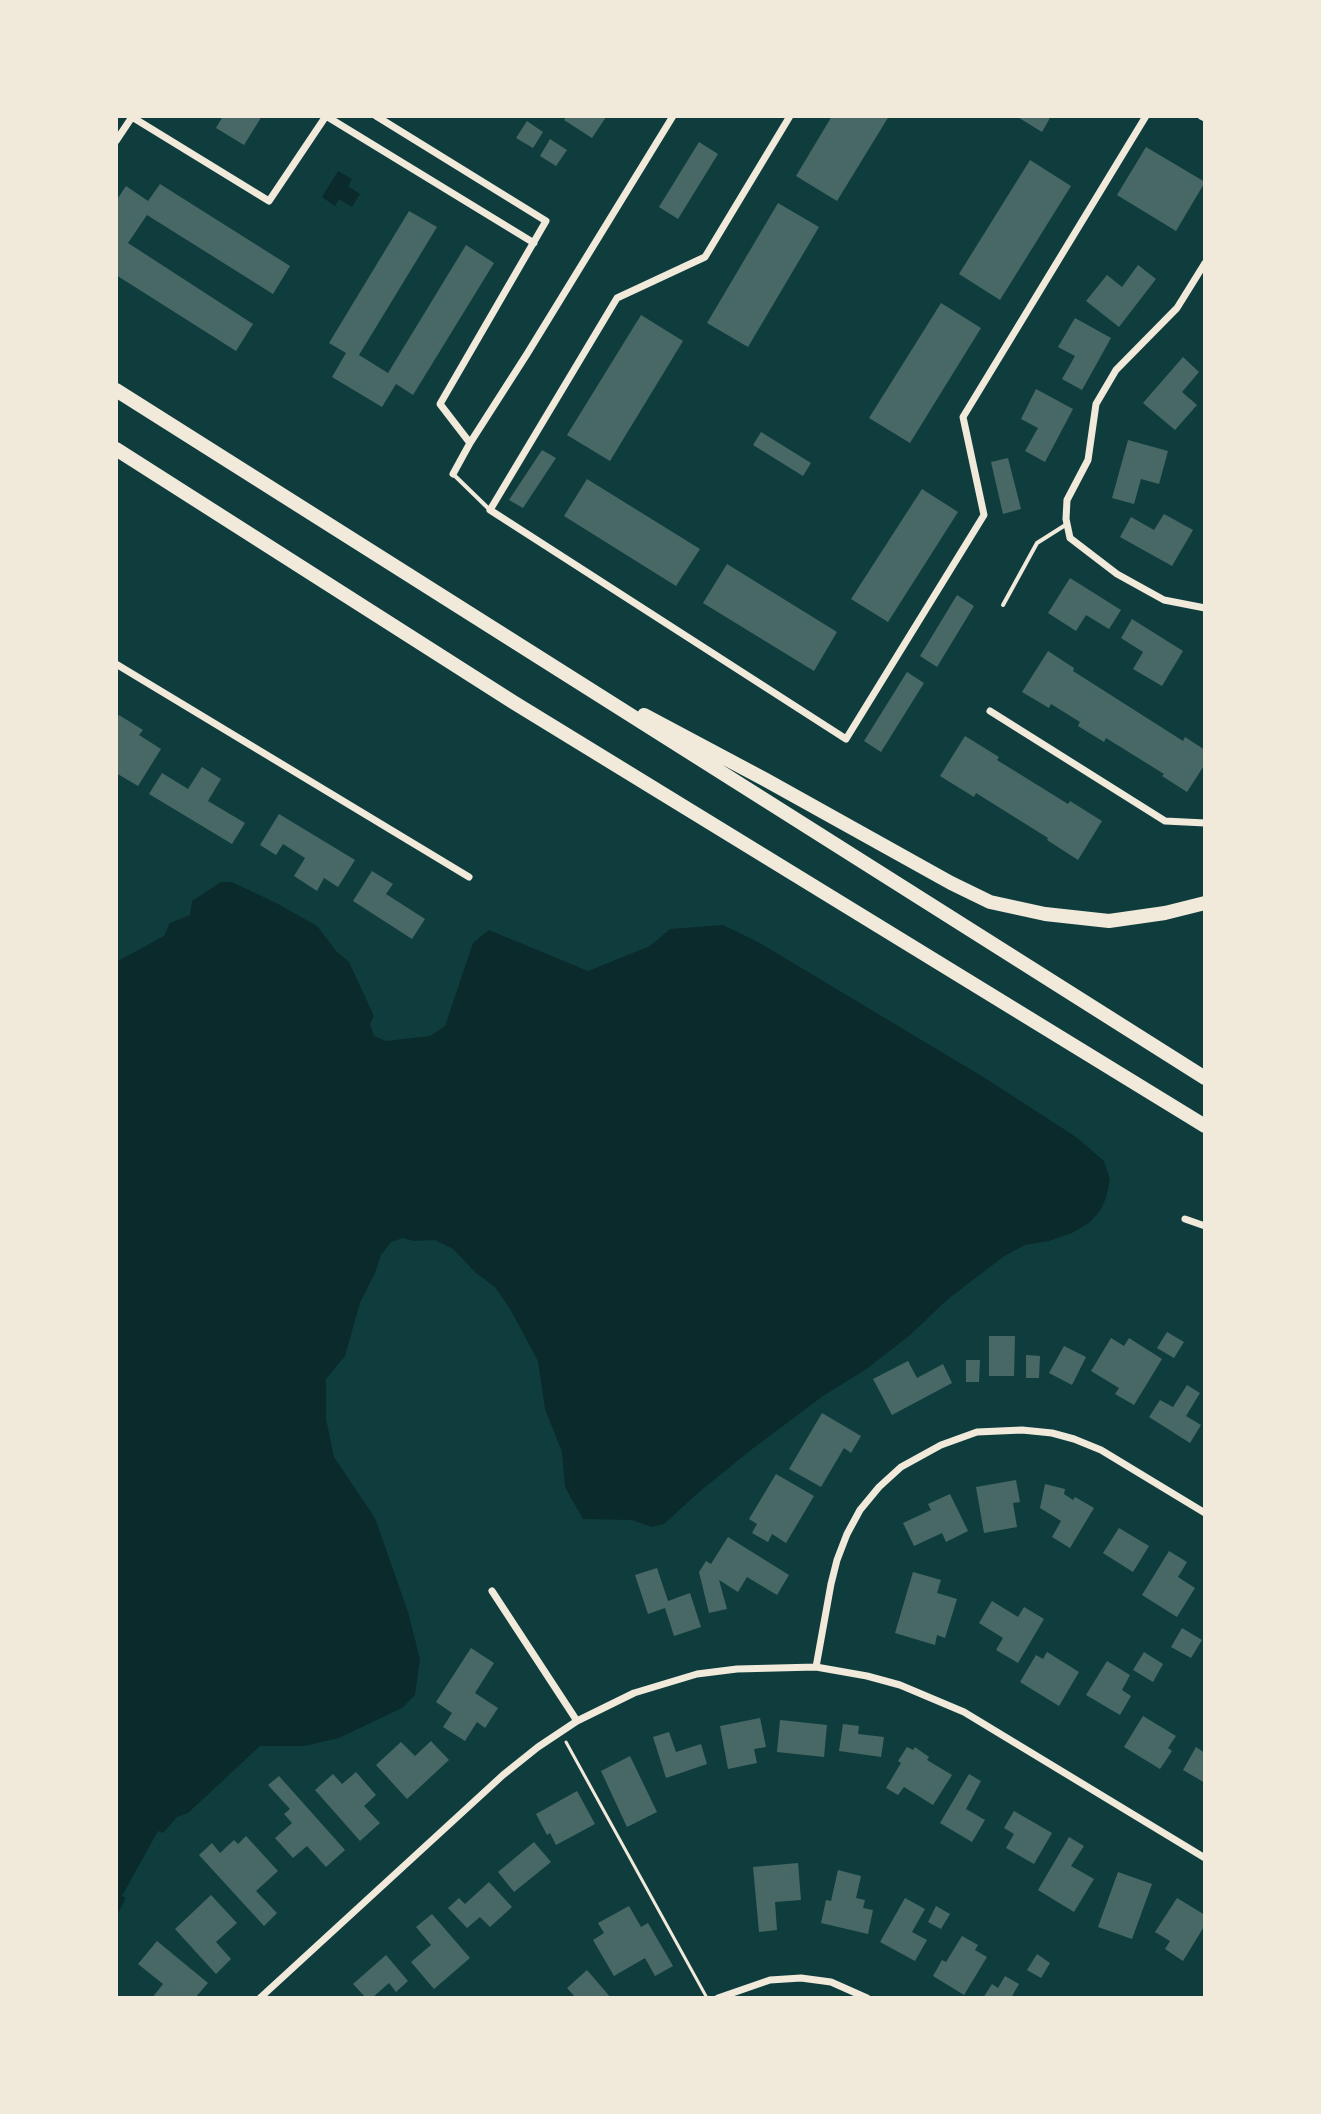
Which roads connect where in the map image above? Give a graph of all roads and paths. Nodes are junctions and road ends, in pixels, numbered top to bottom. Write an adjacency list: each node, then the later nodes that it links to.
1 (326, 116): 6 (street); 7 (street)
2 (376, 116): 7 (street)
3 (673, 116): 10 (street)
4 (790, 116): 13 (street)
5 (1146, 116): 13 (street)
6 (116, 141)
7 (534, 243): 10 (street)
8 (1205, 263): 14 (street)
9 (116, 390): 17 (highway)
10 (470, 443): 12 (street)
11 (116, 449): 24 (highway)
12 (453, 474): 13 (lane)
13 (490, 510)
14 (1067, 524): 15 (lane); 16 (street)
15 (1003, 605)
16 (1205, 608)
17 (539, 658): 22 (highway); 23 (highway)
18 (116, 664): 21 (street)
19 (990, 711): 20 (street)
20 (1205, 823)
21 (469, 877)
22 (1205, 903)
23 (1205, 1078)
24 (1205, 1126)
25 (1185, 1219): 26 (street)
26 (1205, 1226)
27 (1205, 1513): 29 (street)
28 (492, 1591): 30 (street)
29 (816, 1667): 30 (street); 32 (street)
30 (577, 1721): 31 (street)
31 (561, 1732): 33 (street); 34 (path)
32 (1205, 1858)
33 (260, 1998)
34 (707, 1998)
35 (718, 1998): 36 (street)
36 (867, 1998)

